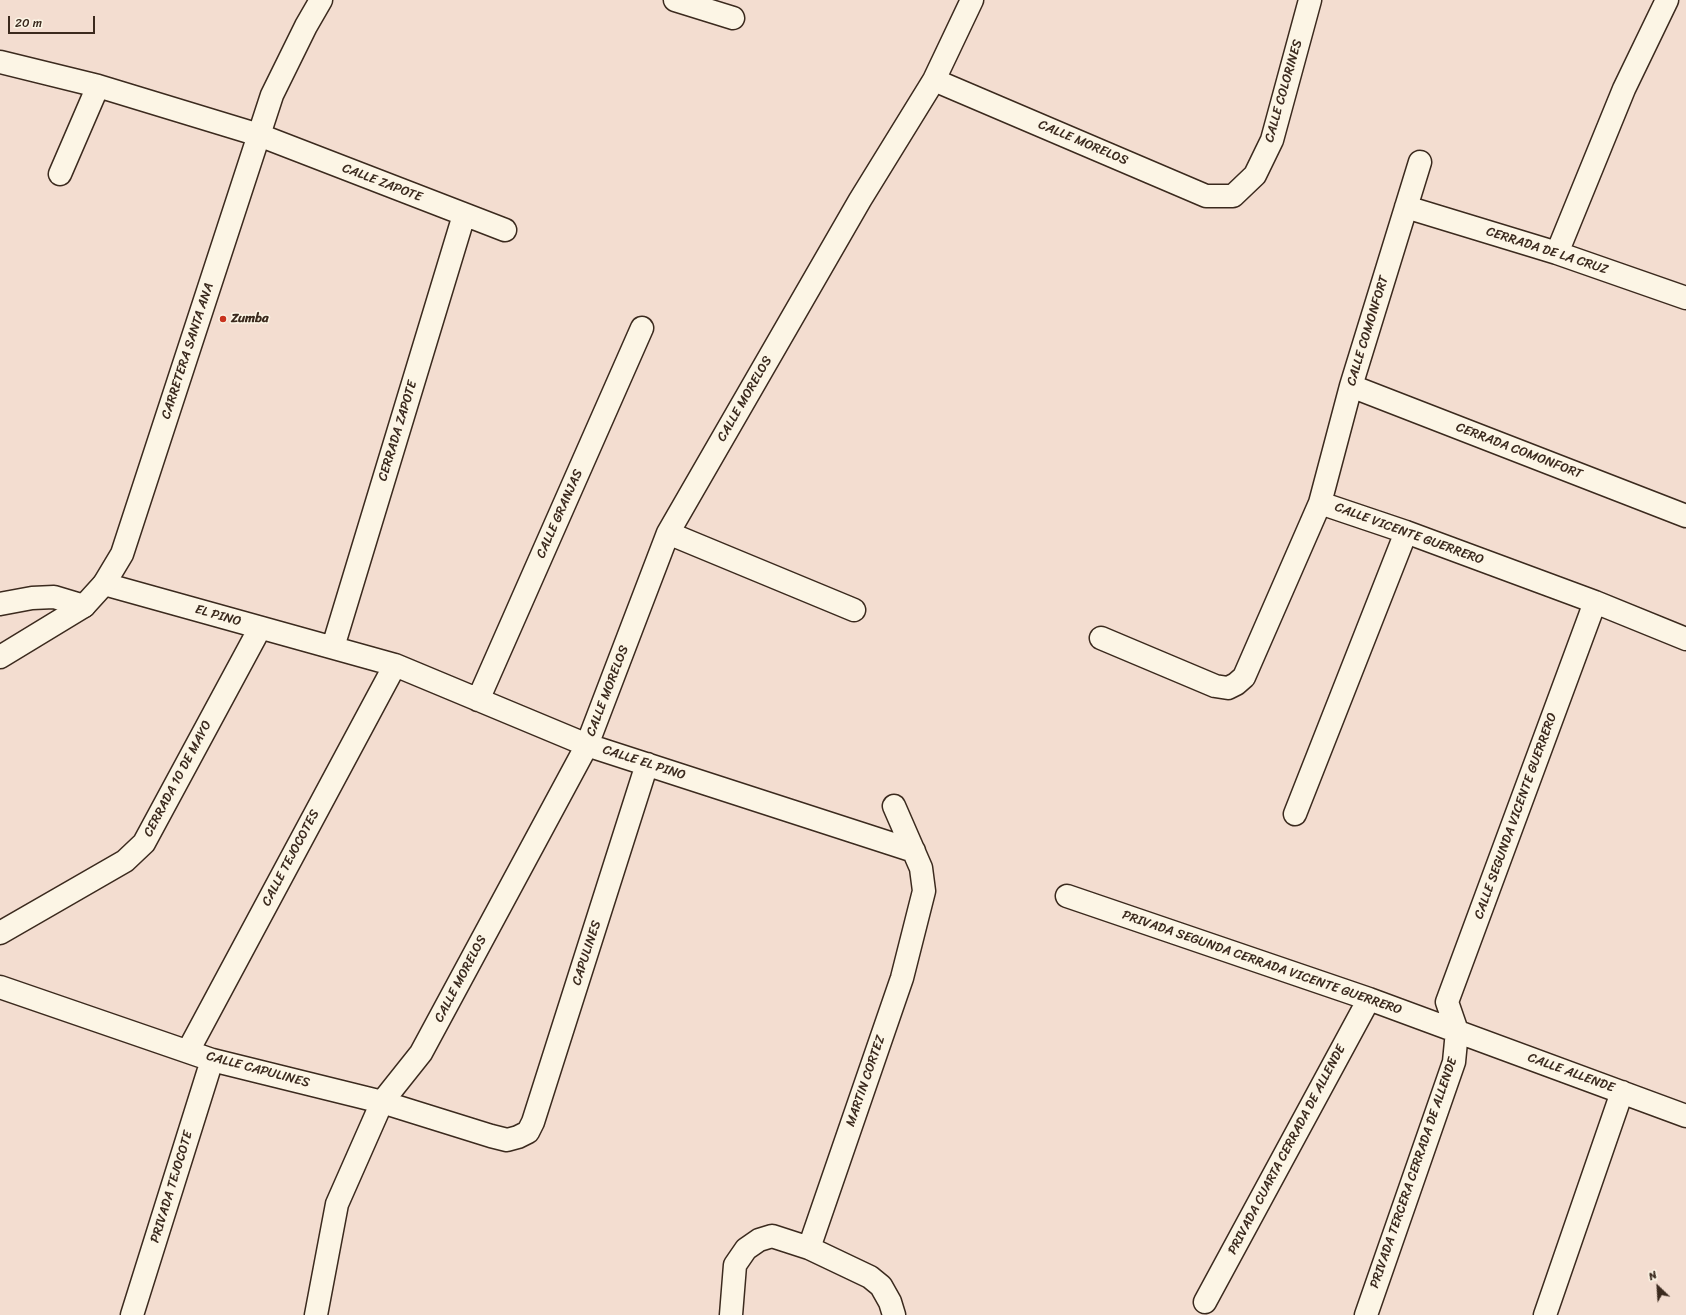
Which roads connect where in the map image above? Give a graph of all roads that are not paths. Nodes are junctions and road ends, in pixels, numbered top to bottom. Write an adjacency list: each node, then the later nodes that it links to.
1 (321, 0): 10 (street, CARRETERA SANTA ANA)
2 (676, 0): 6 (street)
3 (972, 0): 8 (street, CALLE MORELOS)
4 (1310, 0): 13 (street, CALLE COLORINES)
5 (1667, 0): 17 (street)
6 (732, 18)
7 (0, 62): 9 (street, CALLE ZAPOTE)
8 (934, 80): 13 (street, CALLE MORELOS); 24 (street, CALLE MORELOS)
9 (98, 86): 10 (street, CALLE ZAPOTE); 12 (street)
10 (259, 136): 15 (street, CALLE ZAPOTE); 25 (street, CARRETERA SANTA ANA)
11 (1420, 162): 14 (street, CALLE COMONFORT)
12 (60, 174)
13 (1233, 196)
14 (1406, 207): 17 (street, CERRADA DE LA CRUZ); 20 (street, CALLE COMONFORT)
15 (464, 215): 16 (street, CALLE ZAPOTE); 33 (street, CERRADA ZAPOTE)
16 (505, 230)
17 (1557, 253): 18 (street, CERRADA DE LA CRUZ)
18 (1686, 298)
19 (642, 328): 36 (street, CALLE GRANJAS)
20 (1351, 386): 21 (street, CALLE COMONFORT); 22 (street, CERRADA COMONFORT)
21 (1320, 502): 23 (street, CALLE VICENTE GUERRERO); 31 (street, CALLE VICENTE GUERRERO)
22 (1686, 516)
23 (1406, 532): 26 (street, CALLE VICENTE GUERRERO); 40 (street)
24 (668, 533): 29 (street); 37 (street, CALLE MORELOS)
25 (104, 584): 28 (street, CARRETERA SANTA ANA); 30 (street, EL PINO)
26 (1595, 602): 32 (street, CALLE VICENTE GUERRERO); 46 (street, CALLE SEGUNDA VICENTE GUERRERO)
27 (0, 604): 28 (street)
28 (84, 606): 34 (street, CARRETERA SANTA ANA)
29 (854, 610)
30 (260, 628): 33 (street, EL PINO); 43 (street, CERRADA 10 DE MAYO)
31 (1102, 638)
32 (1686, 639)
33 (333, 647): 35 (street, CALLE EL PINO)
34 (0, 657)
35 (395, 665): 36 (street, CALLE EL PINO); 47 (street, CALLE TEJOCOTES)
36 (478, 700): 37 (street, CALLE EL PINO)
37 (587, 745): 38 (street, CALLE EL PINO); 50 (street, CALLE MORELOS)
38 (648, 764): 41 (street, CALLE EL PINO); 52 (street, CAPULINES)
39 (894, 806): 41 (street, MARTIN CORTEZ)
40 (1295, 814)
41 (914, 851): 53 (street, MARTIN CORTEZ)
42 (1067, 896): 45 (street, PRIVADA SEGUNDA CERRADA VICENTE GUERRERO)
43 (0, 933)
44 (0, 987): 47 (street, CALLE CAPULINES)
45 (1369, 999): 46 (street, PRIVADA SEGUNDA CERRADA VICENTE GUERRERO); 54 (street, PRIVADA CUARTA CERRADA DE ALLENDE)
46 (1457, 1031): 49 (street, CALLE ALLENDE); 59 (street, PRIVADA TERCERA CERRADA DE ALLENDE)
47 (188, 1051): 48 (street, CALLE CAPULINES)
48 (212, 1060): 50 (street, CALLE CAPULINES); 55 (street, PRIVADA TEJOCOTE)
49 (1622, 1092): 51 (street, CALLE ALLENDE); 60 (street)
50 (382, 1102): 52 (street, CALLE CAPULINES); 56 (street, CALLE MORELOS)
51 (1686, 1116)
52 (518, 1136)
53 (809, 1248): 57 (street); 58 (street)
54 (1204, 1302)
55 (132, 1315)
56 (316, 1315)
57 (731, 1315)
58 (894, 1315)
59 (1366, 1315)
60 (1545, 1315)

